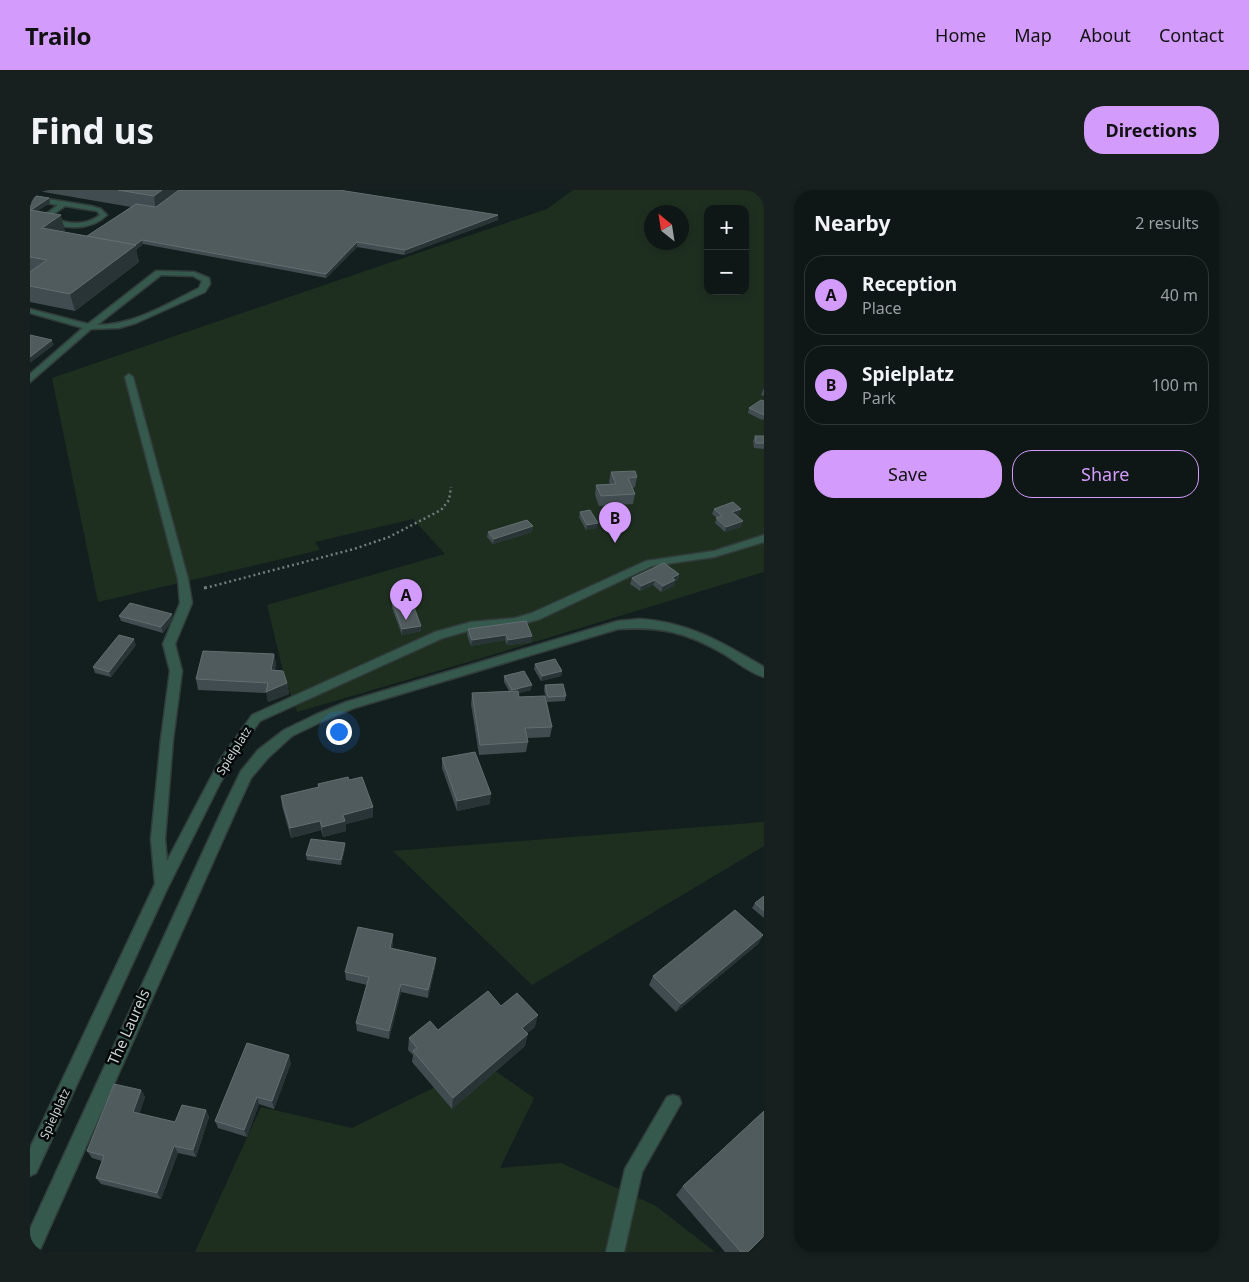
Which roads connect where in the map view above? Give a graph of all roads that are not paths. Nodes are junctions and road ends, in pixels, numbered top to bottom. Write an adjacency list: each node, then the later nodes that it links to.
1 (30, 198): 2 (lane)
2 (65, 204): 2 (lane)
3 (30, 311): 4 (lane)
4 (89, 327): 4 (lane); 6 (lane)
5 (129, 377): 9 (lane)
6 (30, 379)
7 (764, 538): 9 (lane, Spielplatz)
8 (764, 674): 12 (lane, The Laurels)
9 (162, 884): 11 (lane, Spielplatz)
10 (673, 1103): 13 (lane)
11 (30, 1168)
12 (30, 1250)
13 (615, 1252)

